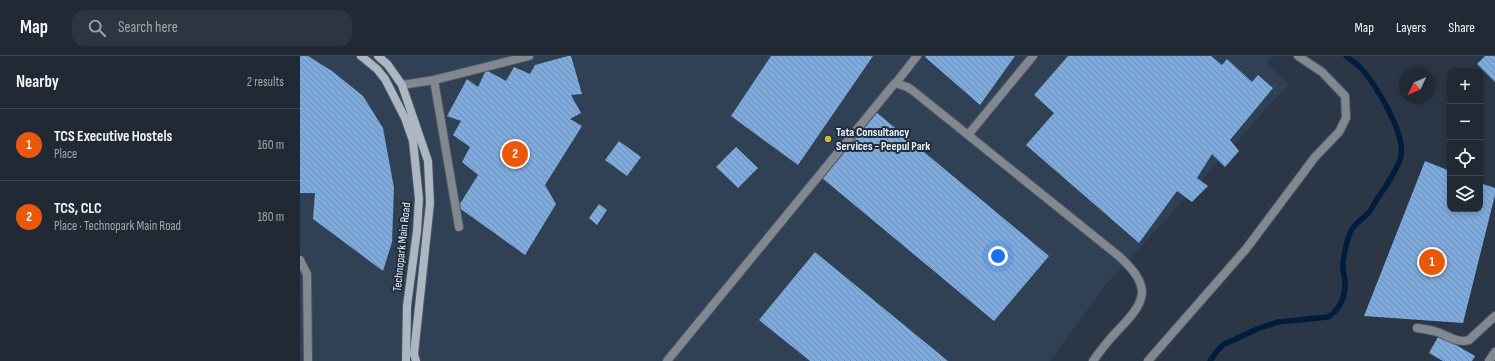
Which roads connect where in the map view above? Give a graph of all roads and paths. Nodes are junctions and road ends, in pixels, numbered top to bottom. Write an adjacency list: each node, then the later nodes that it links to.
1 (361, 56): 17 (street, Technopark Main Road)
2 (378, 56): 9 (street, Technopark Main Road)
3 (528, 56): 7 (street)
4 (917, 56): 8 (street)
5 (1033, 56): 10 (street)
6 (1298, 56): 21 (street)
7 (434, 80): 9 (street); 11 (street)
8 (895, 84): 10 (street); 19 (street)
9 (402, 85): 18 (street, Technopark Main Road)
10 (968, 135): 20 (street)
11 (459, 228)
12 (300, 260): 16 (street)
13 (1495, 316): 14 (street)
14 (1417, 328)
15 (1495, 352): 22 (street)
16 (308, 361)
17 (406, 361)
18 (416, 361)
19 (667, 361)
20 (1093, 361)
21 (1148, 361)
22 (1489, 361)

